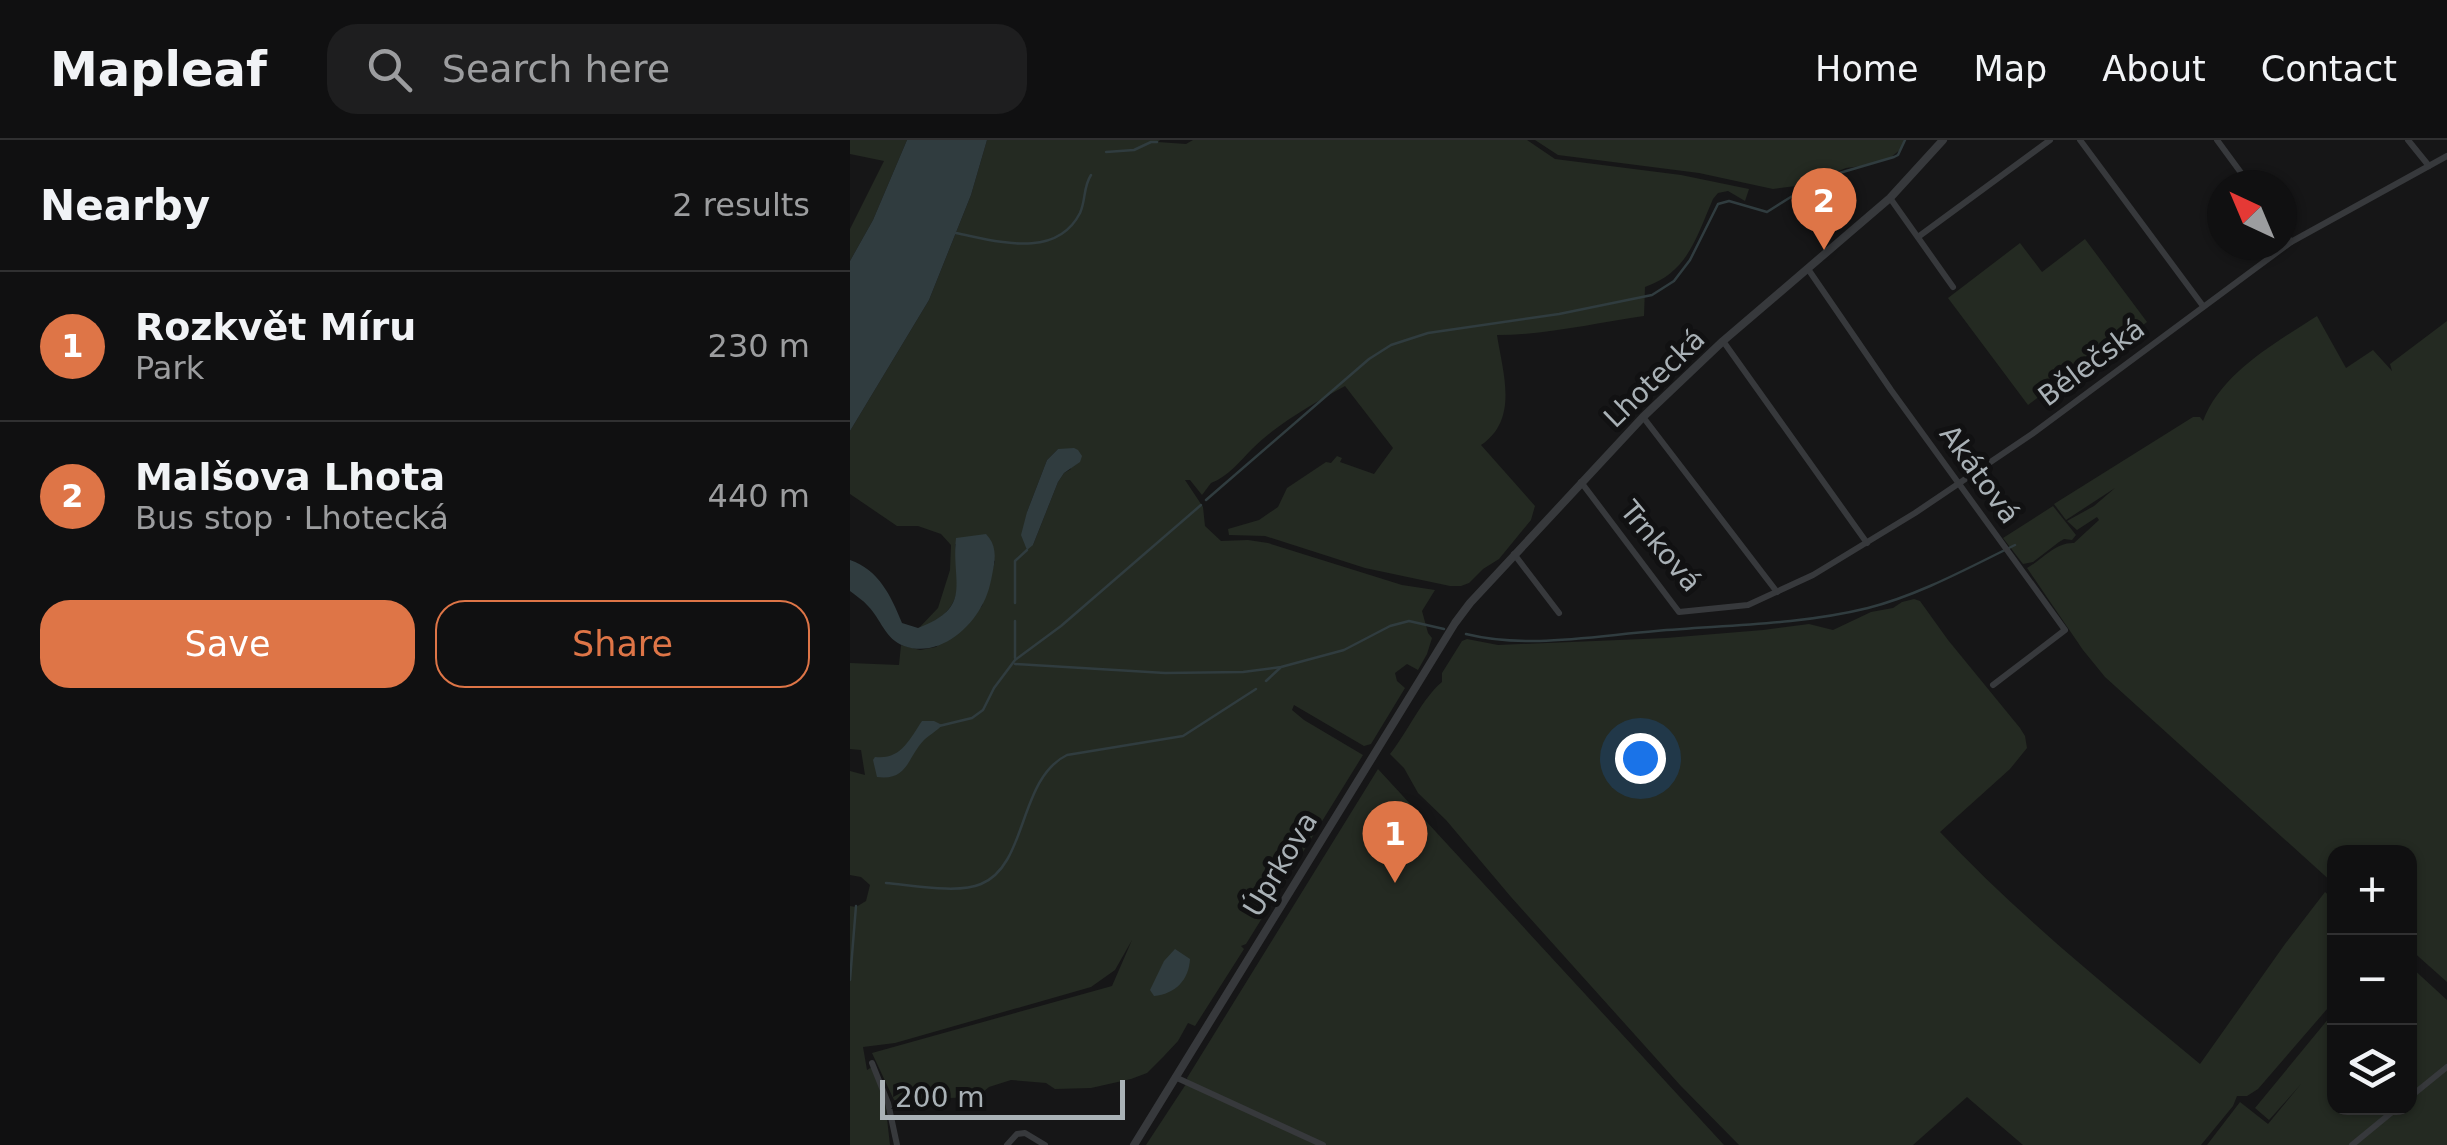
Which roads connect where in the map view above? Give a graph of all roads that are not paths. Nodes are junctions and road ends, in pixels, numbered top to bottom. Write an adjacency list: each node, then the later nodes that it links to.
1 (1943, 140): 9 (street, Lhotecká)
2 (2050, 140): 10 (street)
3 (2080, 140): 15 (street)
4 (2217, 140): 8 (street)
5 (2408, 140): 7 (street)
6 (2447, 156): 7 (street, Bělečská)
7 (2430, 166): 11 (street, Bělečská)
8 (2239, 170)
9 (1890, 198): 10 (street); 13 (street, Lhotecká)
10 (1918, 236): 14 (street)
11 (2297, 239)
12 (2266, 260): 15 (street, Bělečská)
13 (1808, 270): 16 (street, Lhotecká); 19 (street, Akátová)
14 (1953, 287)
15 (2203, 306): 19 (street, Bělečská)
16 (1724, 341): 17 (street, Lhotecká); 20 (street)
17 (1643, 417): 18 (street, Lhotecká); 22 (street)
18 (1581, 482): 21 (street, Lhotecká); 22 (street, Trnková)
19 (1959, 484): 20 (street, Bělečská); 25 (street, Akátová)
20 (1867, 543): 22 (street, Bělečská)
21 (1514, 554): 23 (street, Lhotecká); 24 (street)
22 (1777, 592)
23 (1466, 608): 28 (street, Úprkova)
24 (1559, 612)
25 (1994, 684)
26 (872, 1063): 31 (street)
27 (2447, 1066): 29 (street)
28 (1175, 1078): 34 (street, Úprkova); 35 (street)
29 (2417, 1092)
30 (2388, 1115): 36 (street)
31 (897, 1145)
32 (1007, 1145): 33 (street)
33 (1045, 1145)
34 (1134, 1145)
35 (1322, 1145)
36 (2352, 1145)

